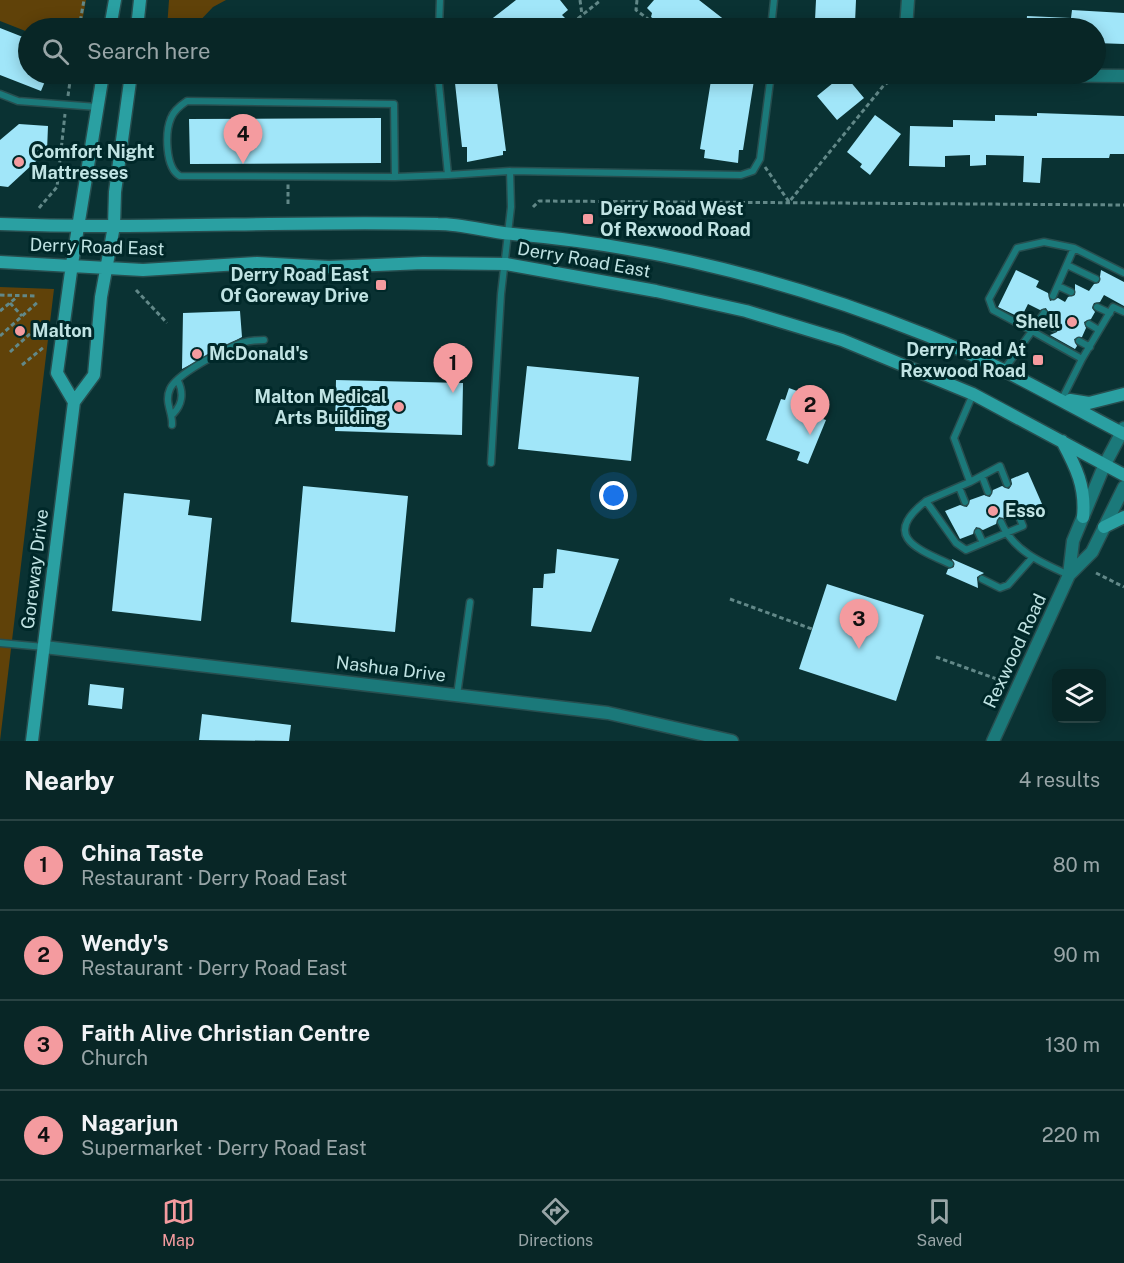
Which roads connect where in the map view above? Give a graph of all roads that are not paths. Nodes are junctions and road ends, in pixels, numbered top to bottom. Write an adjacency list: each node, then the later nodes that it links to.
1 (115, 0): 6 (main road)
2 (140, 0): 7 (main road)
3 (440, 0): 8 (lane)
4 (774, 0): 9 (lane)
5 (908, 0): 10 (street)
6 (112, 18)
7 (138, 18)
8 (439, 18)
9 (772, 18)
10 (907, 18)
11 (1106, 76): 12 (street)
12 (1124, 76)
13 (101, 84): 18 (main road)
14 (130, 84): 24 (main road, Goreway Drive)
15 (439, 84): 20 (lane)
16 (770, 84): 19 (lane)
17 (0, 94): 18 (lane)
18 (97, 107): 22 (main road)
19 (510, 171): 20 (lane); 25 (lane)
20 (448, 175): 21 (lane)
21 (395, 177): 21 (lane)
22 (79, 223): 23 (main road, Derry Road East); 24 (main road, Derry Road East); 28 (main road)
23 (0, 224)
24 (114, 226): 25 (main road, Derry Road East); 31 (main road, Goreway Drive)
25 (510, 234): 29 (lane); 50 (main road, Derry Road East)
26 (1074, 248): 30 (lane); 32 (lane); 45 (lane)
27 (0, 262): 28 (main road, Derry Road East)
28 (72, 264): 31 (main road, Derry Road East); 55 (main road)
29 (506, 264): 31 (main road, Derry Road East); 52 (main road, Derry Road East); 60 (lane)
30 (1067, 265): 33 (lane); 34 (lane)
31 (108, 267): 55 (main road, Goreway Drive)
32 (1124, 273)
33 (1096, 279)
34 (1058, 286): 35 (lane); 36 (lane)
35 (1071, 292)
36 (1053, 296)
37 (1097, 307): 40 (lane)
38 (1124, 312): 40 (lane)
39 (1044, 313): 41 (lane)
40 (1110, 313): 44 (lane)
41 (1040, 320): 43 (lane); 45 (lane)
42 (1089, 324): 44 (lane)
43 (1054, 328)
44 (1099, 330): 48 (lane)
45 (1032, 331): 49 (lane); 50 (lane)
46 (264, 339): 51 (lane)
47 (1080, 341): 48 (lane)
48 (1090, 347): 49 (lane)
49 (1082, 359): 54 (lane)
50 (1003, 371): 54 (main road, Derry Road East)
51 (178, 381): 56 (lane); 56 (lane)
52 (973, 394): 59 (main road, Derry Road East); 64 (lane)
53 (1124, 394): 54 (main road)
54 (1062, 399): 58 (main road, Derry Road East)
55 (74, 402): 85 (main road, Goreway Drive)
56 (173, 414): 57 (lane)
57 (172, 425)
58 (1123, 432): 61 (street, Rexwood Road)
59 (1061, 440): 61 (main road, Derry Road East); 72 (main road)
60 (491, 463)
61 (1104, 465): 62 (main road, Derry Road East); 72 (street, Rexwood Road)
62 (1124, 475)
63 (982, 476): 64 (lane); 65 (lane); 68 (lane)
64 (970, 482): 66 (lane)
65 (1007, 484)
66 (959, 487): 69 (lane); 70 (lane)
67 (1124, 487): 75 (street, Rexwood Road)
68 (988, 492)
69 (926, 501): 78 (lane); 80 (lane)
70 (965, 502)
71 (1018, 514): 77 (lane)
72 (1083, 517): 81 (street, Rexwood Road)
73 (1124, 517): 75 (main road)
74 (1001, 522): 77 (lane)
75 (1104, 527): 81 (street, Rexwood Road)
76 (978, 532): 78 (lane)
77 (1005, 533): 78 (lane); 79 (lane)
78 (982, 543)
79 (1032, 558): 81 (lane); 82 (lane)
80 (950, 564)
81 (1069, 575): 89 (street, Rexwood Road)
82 (982, 579)
83 (470, 602): 86 (lane)
84 (0, 643): 85 (lane)
85 (44, 647): 86 (street, Nashua Drive); 87 (main road, Goreway Drive)
86 (457, 695): 88 (street, Nashua Drive)
87 (32, 741)
88 (732, 741)
89 (993, 741)

